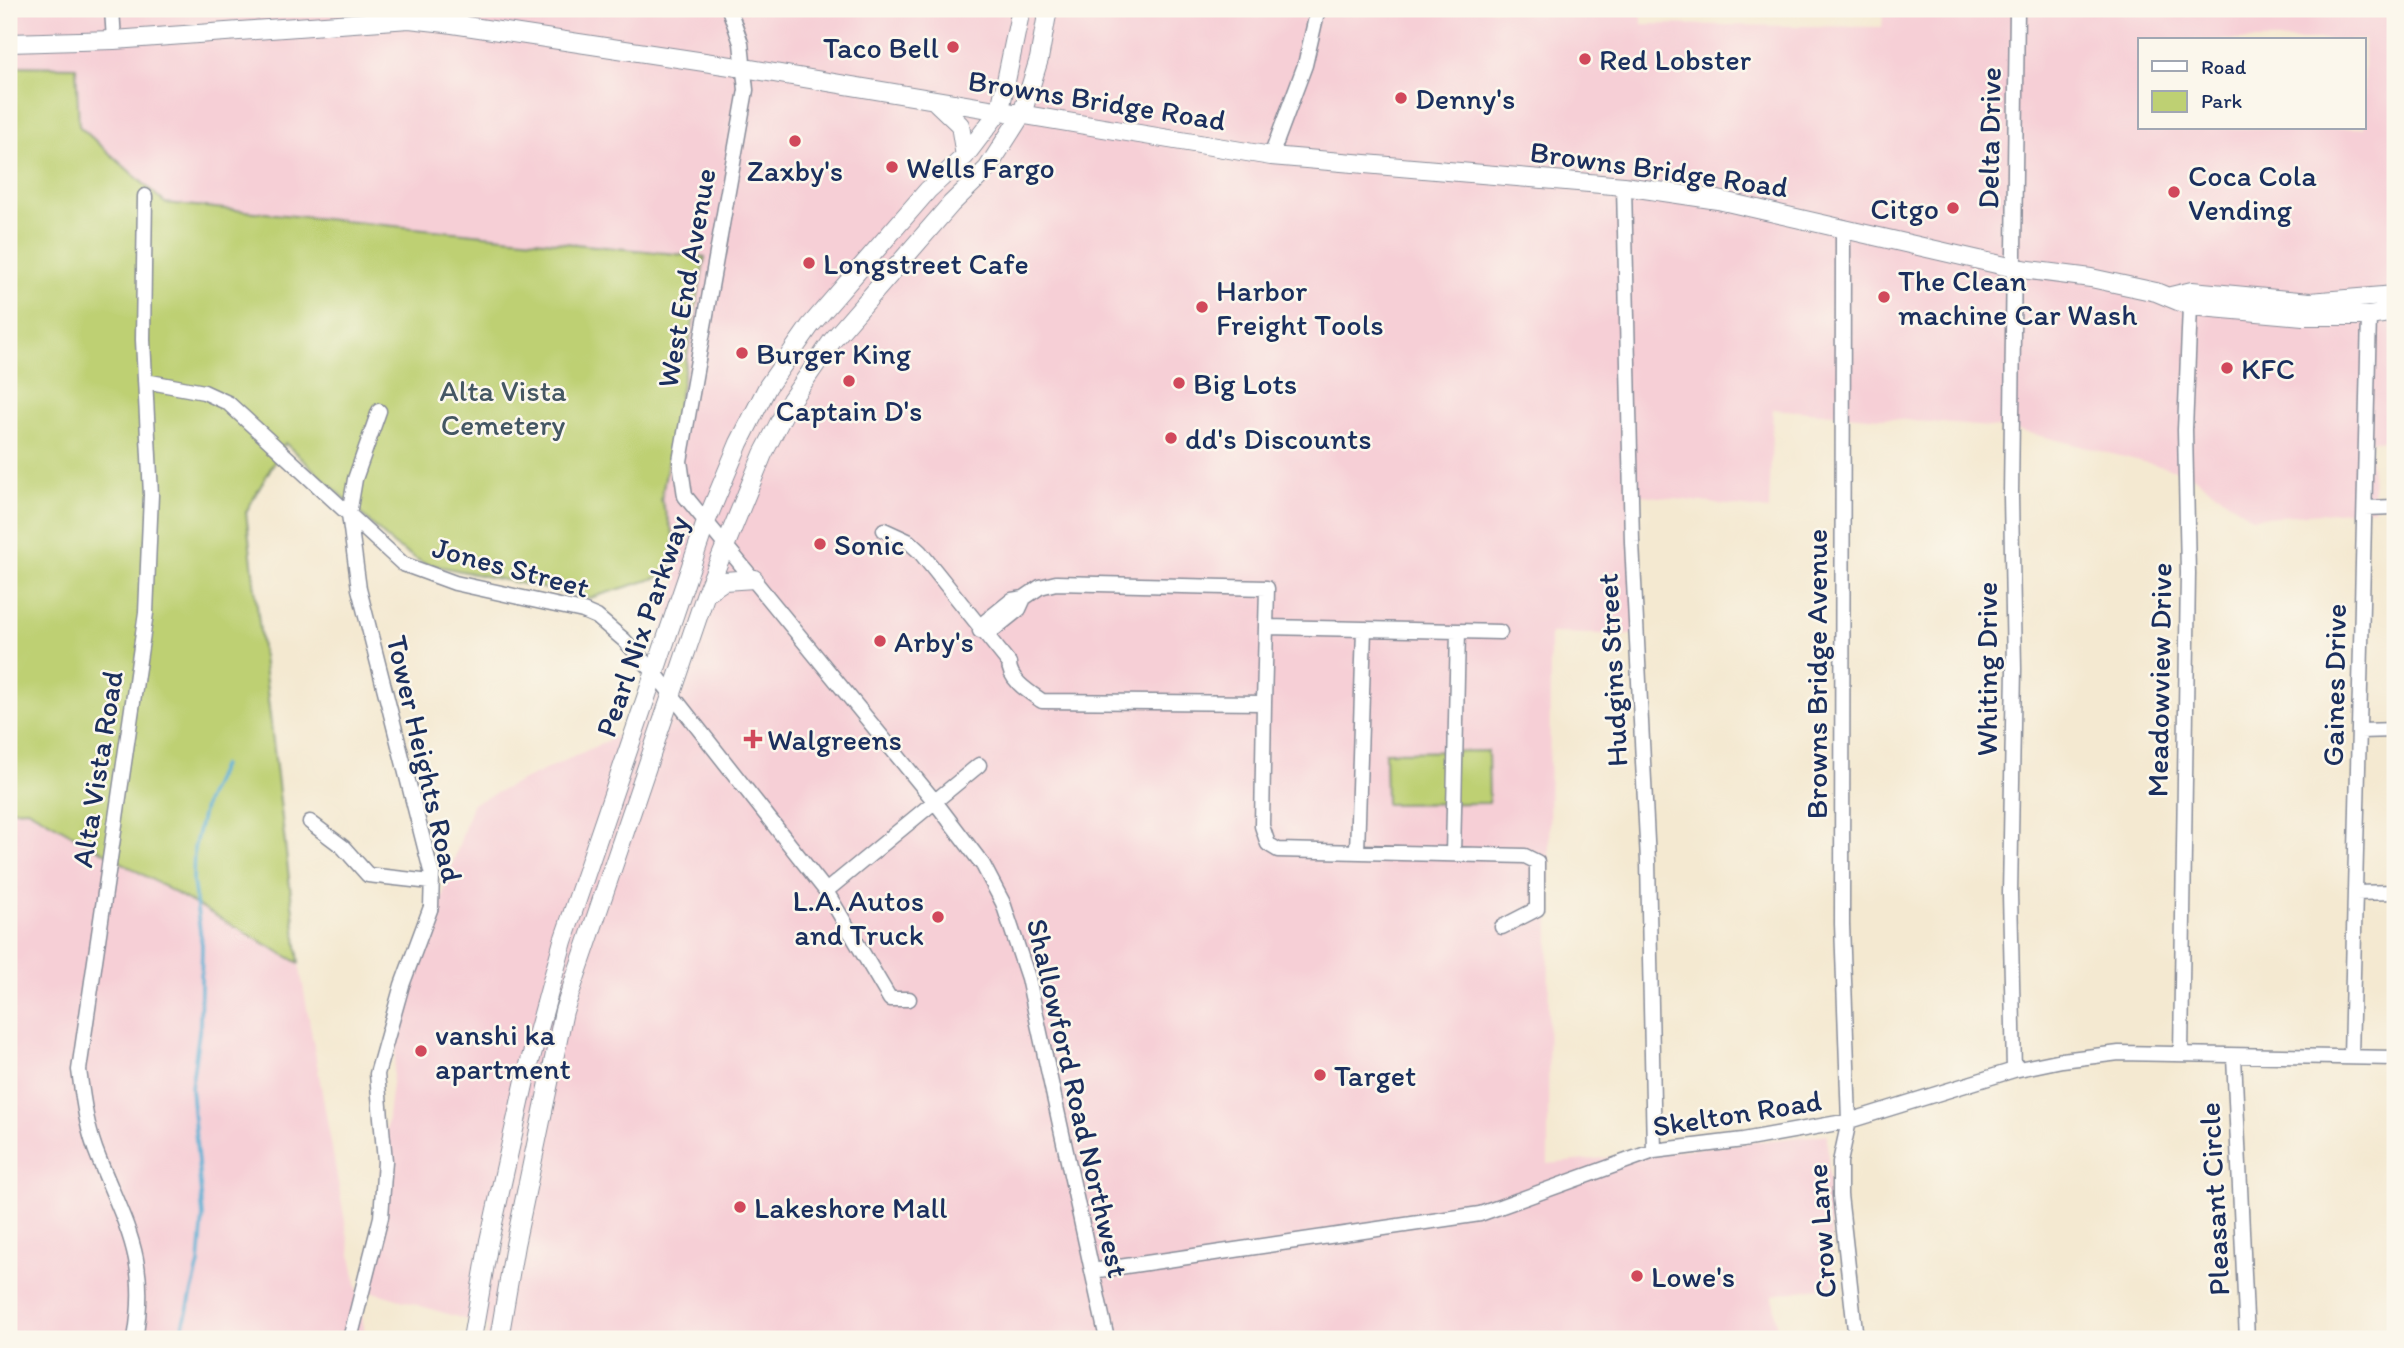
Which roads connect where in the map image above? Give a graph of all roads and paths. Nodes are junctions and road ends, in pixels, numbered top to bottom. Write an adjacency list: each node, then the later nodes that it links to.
1 (113, 9): 9 (street)
2 (462, 9): 8 (main road)
3 (729, 9): 11 (street, West End Avenue)
4 (1021, 9): 13 (main road, Pearl Nix Parkway)
5 (1048, 9): 14 (main road, Pearl Nix Parkway)
6 (1318, 9): 16 (street)
7 (2017, 9): 20 (street, Delta Drive)
8 (446, 23): 9 (main road, Browns Bridge Road); 11 (main road, Browns Bridge Road)
9 (114, 40): 10 (main road, Browns Bridge Road)
10 (9, 43)
11 (744, 68): 12 (main road, Browns Bridge Road); 31 (street, West End Avenue)
12 (936, 102): 13 (main road, Browns Bridge Road); 15 (main road)
13 (1000, 110): 14 (main road, Browns Bridge Road); 15 (main road, Pearl Nix Parkway)
14 (1022, 114): 16 (main road, Browns Bridge Road); 33 (main road, Pearl Nix Parkway)
15 (965, 156): 31 (main road, Pearl Nix Parkway)
16 (1270, 156): 17 (main road, Browns Bridge Road)
17 (1624, 186): 19 (main road, Browns Bridge Road); 63 (street, Hudgins Street)
18 (145, 196): 26 (street, Alta Vista Road)
19 (1843, 227): 20 (main road, Browns Bridge Road); 62 (street, Browns Bridge Avenue)
20 (2014, 268): 22 (main road, Browns Bridge Road); 61 (street, Whiting Drive)
21 (2395, 295): 22 (main road, Browns Bridge Road)
22 (2171, 296): 23 (main road, Browns Bridge Road)
23 (2190, 306): 25 (main road, Browns Bridge Road); 57 (street, Meadowview Drive)
24 (2395, 312): 25 (main road, Browns Bridge Road)
25 (2369, 316): 29 (street, Gaines Drive)
26 (145, 381): 30 (street, Jones Street); 65 (street, Alta Vista Road)
27 (379, 411): 30 (street, Tower Heights Road)
28 (2395, 507): 29 (street)
29 (2365, 508): 45 (street, Gaines Drive)
30 (349, 514): 41 (street, Jones Street); 51 (street, Tower Heights Road)
31 (706, 522): 33 (street, West End Avenue); 41 (main road, Pearl Nix Parkway)
32 (884, 530): 37 (street)
33 (725, 544): 34 (street, Shallowford Road Northwest); 35 (main road, Pearl Nix Parkway)
34 (754, 579): 35 (main road); 47 (street, Shallowford Road Northwest)
35 (706, 593): 42 (main road, Pearl Nix Parkway)
36 (1266, 627): 37 (street); 38 (street); 43 (street)
37 (982, 629): 43 (street)
38 (1364, 629): 39 (street); 49 (street)
39 (1458, 631): 40 (street); 50 (street)
40 (1500, 632)
41 (654, 672): 42 (street, Jones Street); 67 (main road, Pearl Nix Parkway)
42 (672, 696): 52 (street, Jones Street); 68 (main road, Pearl Nix Parkway)
43 (1264, 703): 49 (street)
44 (2395, 730): 45 (street)
45 (2360, 731): 54 (street, Gaines Drive)
46 (979, 765): 47 (street)
47 (936, 803): 52 (street); 64 (street, Shallowford Road Northwest)
48 (310, 822): 51 (street)
49 (1357, 852): 50 (street)
50 (1453, 854): 55 (street)
51 (432, 882): 66 (street, Tower Heights Road)
52 (826, 891): 56 (street, Jones Street)
53 (2395, 892): 54 (street)
54 (2355, 893): 58 (street, Gaines Drive)
55 (1502, 927)
56 (909, 999)
57 (2181, 1054): 59 (street, Skelton Road); 61 (street, Skelton Road)
58 (2351, 1056): 59 (street, Skelton Road); 60 (street, Skelton Road)
59 (2234, 1057): 71 (street, Pleasant Circle)
60 (2395, 1058)
61 (2014, 1070): 62 (street, Skelton Road)
62 (1849, 1121): 63 (street, Skelton Road); 70 (street, Crow Lane)
63 (1654, 1151): 64 (street, Skelton Road)
64 (1092, 1271): 69 (street, Shallowford Road Northwest)
65 (135, 1339)
66 (350, 1339)
67 (472, 1339)
68 (499, 1339)
69 (1107, 1339)
70 (1856, 1339)
71 (2247, 1339)

